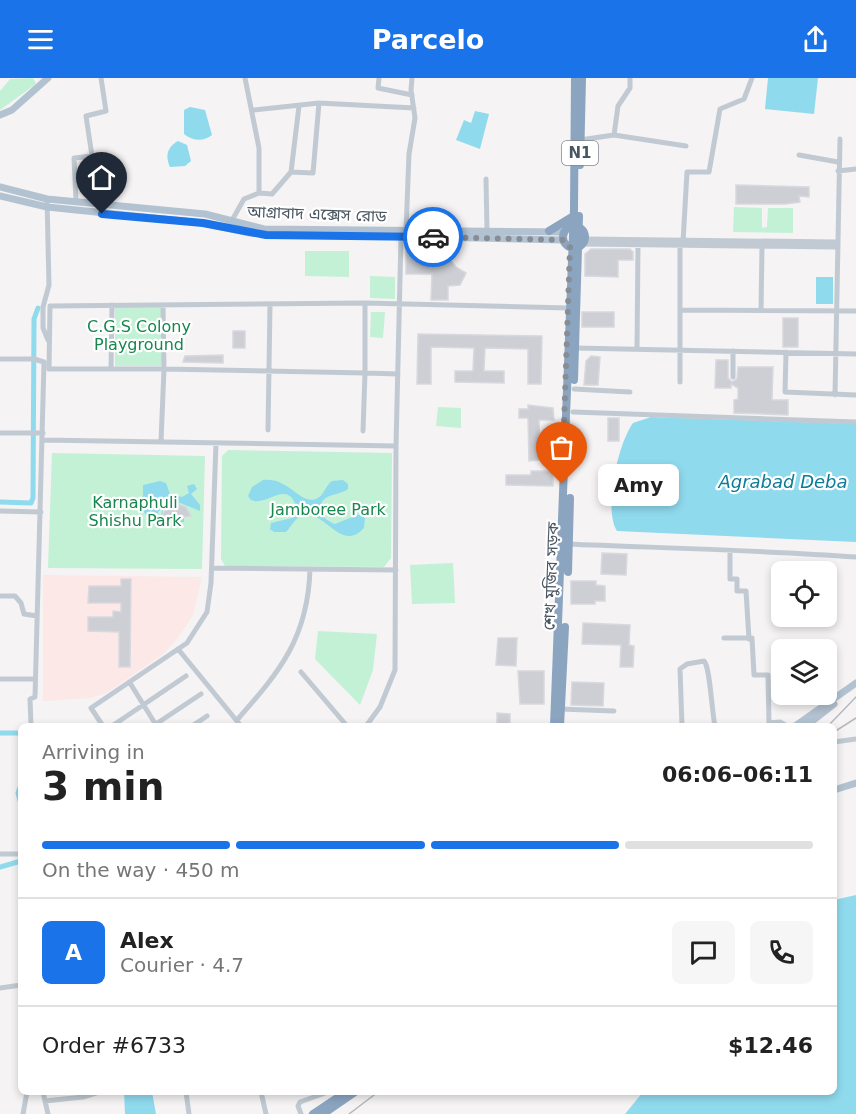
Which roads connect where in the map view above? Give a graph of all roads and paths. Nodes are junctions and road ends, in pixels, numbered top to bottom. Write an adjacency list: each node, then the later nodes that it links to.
1 (48, 78): 15 (main road)
2 (101, 78): 30 (street)
3 (245, 78): 14 (street)
4 (379, 78): 10 (street)
5 (412, 78): 10 (street)
6 (574, 78): 32 (highway, শেখ মুজিব সড়ক / N1); 117 (highway)
7 (581, 78): 18 (highway, শেখ মুজিব সড়ক / N1); 67 (highway)
8 (630, 78): 16 (street)
9 (752, 78): 38 (street)
10 (412, 95): 13 (street)
11 (319, 103): 12 (street); 13 (street); 24 (street)
12 (299, 106): 14 (street); 24 (street)
13 (414, 108): 36 (street)
14 (253, 110): 27 (street)
15 (0, 115)
16 (614, 135): 18 (street); 19 (street)
17 (840, 139): 21 (street)
18 (580, 140): 37 (highway, শেখ মুজিব সড়ক / N1)
19 (686, 146)
20 (799, 155): 21 (street)
21 (838, 162): 23 (street)
22 (856, 170): 23 (street)
23 (837, 171): 40 (street)
24 (291, 172): 27 (street)
25 (486, 179): 34 (street)
26 (0, 187): 29 (main road, আগ্রাবাদ এক্সেস রোড)
27 (259, 193): 33 (street)
28 (0, 196): 31 (main road, আগ্রাবাদ এক্সেস রোড)
29 (47, 199): 30 (main road, আগ্রাবাদ এক্সেস রোড); 31 (street)
30 (76, 201): 33 (main road, আগ্রাবাদ এক্সেস রোড)
31 (47, 207): 33 (main road, আগ্রাবাদ এক্সেস রোড); 60 (street)
32 (572, 217): 35 (highway); 37 (highway, শেখ মুজিব সড়ক / N1)
33 (233, 225): 36 (main road, আগ্রাবাদ এক্সেস রোড)
34 (487, 231): 35 (main road, আগ্রাবাদ এক্সেস রোড); 36 (main road, আগ্রাবাদ এক্সেস রোড)
35 (549, 231): 37 (main road, আগ্রাবাদ এক্সেস রোড)
36 (404, 233): 37 (main road, আগ্রাবাদ এক্সেস রোড); 44 (street)
37 (574, 238): 38 (street); 39 (street); 47 (highway, শেখ মুজিব সড়ক); 52 (highway, শেখ মুজিব সড়ক)
38 (682, 244): 39 (street); 40 (street); 41 (street); 48 (street)
39 (638, 245): 53 (street)
40 (836, 245): 41 (street); 50 (street)
41 (762, 247): 49 (street)
42 (365, 303): 43 (street); 44 (street); 64 (street)
43 (270, 304): 46 (street); 63 (street)
44 (401, 304): 47 (street); 65 (street)
45 (112, 305): 46 (street); 61 (street); 61 (street)
46 (163, 306): 62 (street)
47 (568, 308): 84 (highway, শেখ মুজিব সড়ক)
48 (680, 310): 49 (street); 54 (street)
49 (761, 310): 50 (street)
50 (839, 310): 51 (street); 57 (street)
51 (856, 311)
52 (575, 348): 53 (street); 67 (highway, শেখ মুজিব সড়ক)
53 (637, 349): 54 (street)
54 (680, 350): 55 (street); 68 (street)
55 (733, 351): 56 (street); 66 (street)
56 (786, 352): 57 (street); 71 (street)
57 (836, 354): 58 (street); 71 (street)
58 (856, 354)
59 (0, 359): 60 (street)
60 (43, 361): 78 (street)
61 (111, 369): 62 (street)
62 (164, 369): 63 (street); 79 (street)
63 (270, 371): 64 (street); 75 (street)
64 (364, 373): 65 (street); 76 (street)
65 (398, 374): 81 (street)
66 (732, 377)
67 (574, 379): 69 (highway, শেখ মুজিব সড়ক); 119 (highway)
68 (680, 382)
69 (573, 389): 70 (street); 73 (highway, শেখ মুজিব সড়ক)
70 (630, 392)
71 (835, 395): 72 (street)
72 (856, 395)
73 (573, 412): 74 (street); 84 (highway, শেখ মুজিব সড়ক)
74 (856, 422)
75 (268, 430)
76 (363, 431)
77 (0, 433): 78 (street)
78 (43, 435): 79 (street); 83 (street)
79 (161, 441): 80 (street)
80 (216, 443): 81 (street); 87 (street)
81 (396, 446): 89 (street)
82 (0, 511): 83 (street)
83 (41, 512): 91 (street)
84 (564, 544): 85 (street); 104 (highway, শেখ মুজিব সড়ক); 118 (highway, শেখ মুজিব সড়ক)
85 (730, 551): 86 (street); 93 (street)
86 (856, 557)
87 (212, 568): 88 (street); 94 (street)
88 (310, 569): 89 (street); 107 (street)
89 (396, 570): 116 (street)
90 (0, 596): 91 (street)
91 (37, 616): 97 (street)
92 (724, 638): 93 (street)
93 (748, 639): 123 (street)
94 (178, 650): 99 (street); 107 (street)
95 (301, 672): 115 (street)
96 (186, 676): 103 (street)
97 (35, 678): 98 (street); 108 (street)
98 (0, 679)
99 (130, 683): 103 (street); 109 (street)
100 (856, 683): 124 (main road)
101 (856, 689): 125 (main road)
102 (201, 694): 112 (street)
103 (144, 705): 110 (street); 111 (street)
104 (560, 710): 105 (street); 120 (highway, শেখ মুজিব সড়ক)
105 (614, 711)
106 (207, 716): 113 (street)
107 (237, 720): 114 (street)
108 (31, 723)
109 (101, 723)
110 (117, 723)
111 (154, 723)
112 (158, 723)
113 (196, 723)
114 (240, 723)
115 (344, 723)
116 (368, 723)
117 (553, 723)
118 (553, 723)
119 (560, 723)
120 (560, 723)
121 (682, 723): 122 (street)
122 (713, 723)
123 (769, 723)
124 (799, 723)
125 (810, 723)
126 (856, 739): 127 (street)
127 (837, 742)
128 (856, 783): 129 (main road)
129 (837, 789)
130 (0, 854): 131 (street)
131 (18, 854)
132 (18, 985): 133 (street)
133 (0, 988)
134 (26, 1095): 144 (street)
135 (44, 1095): 143 (street)
136 (89, 1095): 143 (street)
137 (186, 1095): 146 (street)
138 (262, 1095): 147 (street)
139 (320, 1095): 148 (street)
140 (342, 1095): 149 (highway)
141 (352, 1095): 150 (highway)
142 (353, 1095): 151 (highway)
143 (45, 1101): 145 (street)
144 (23, 1114)
145 (48, 1114)
146 (189, 1114)
147 (266, 1114)
148 (301, 1114)
149 (314, 1114)
150 (323, 1114)
151 (328, 1114)

